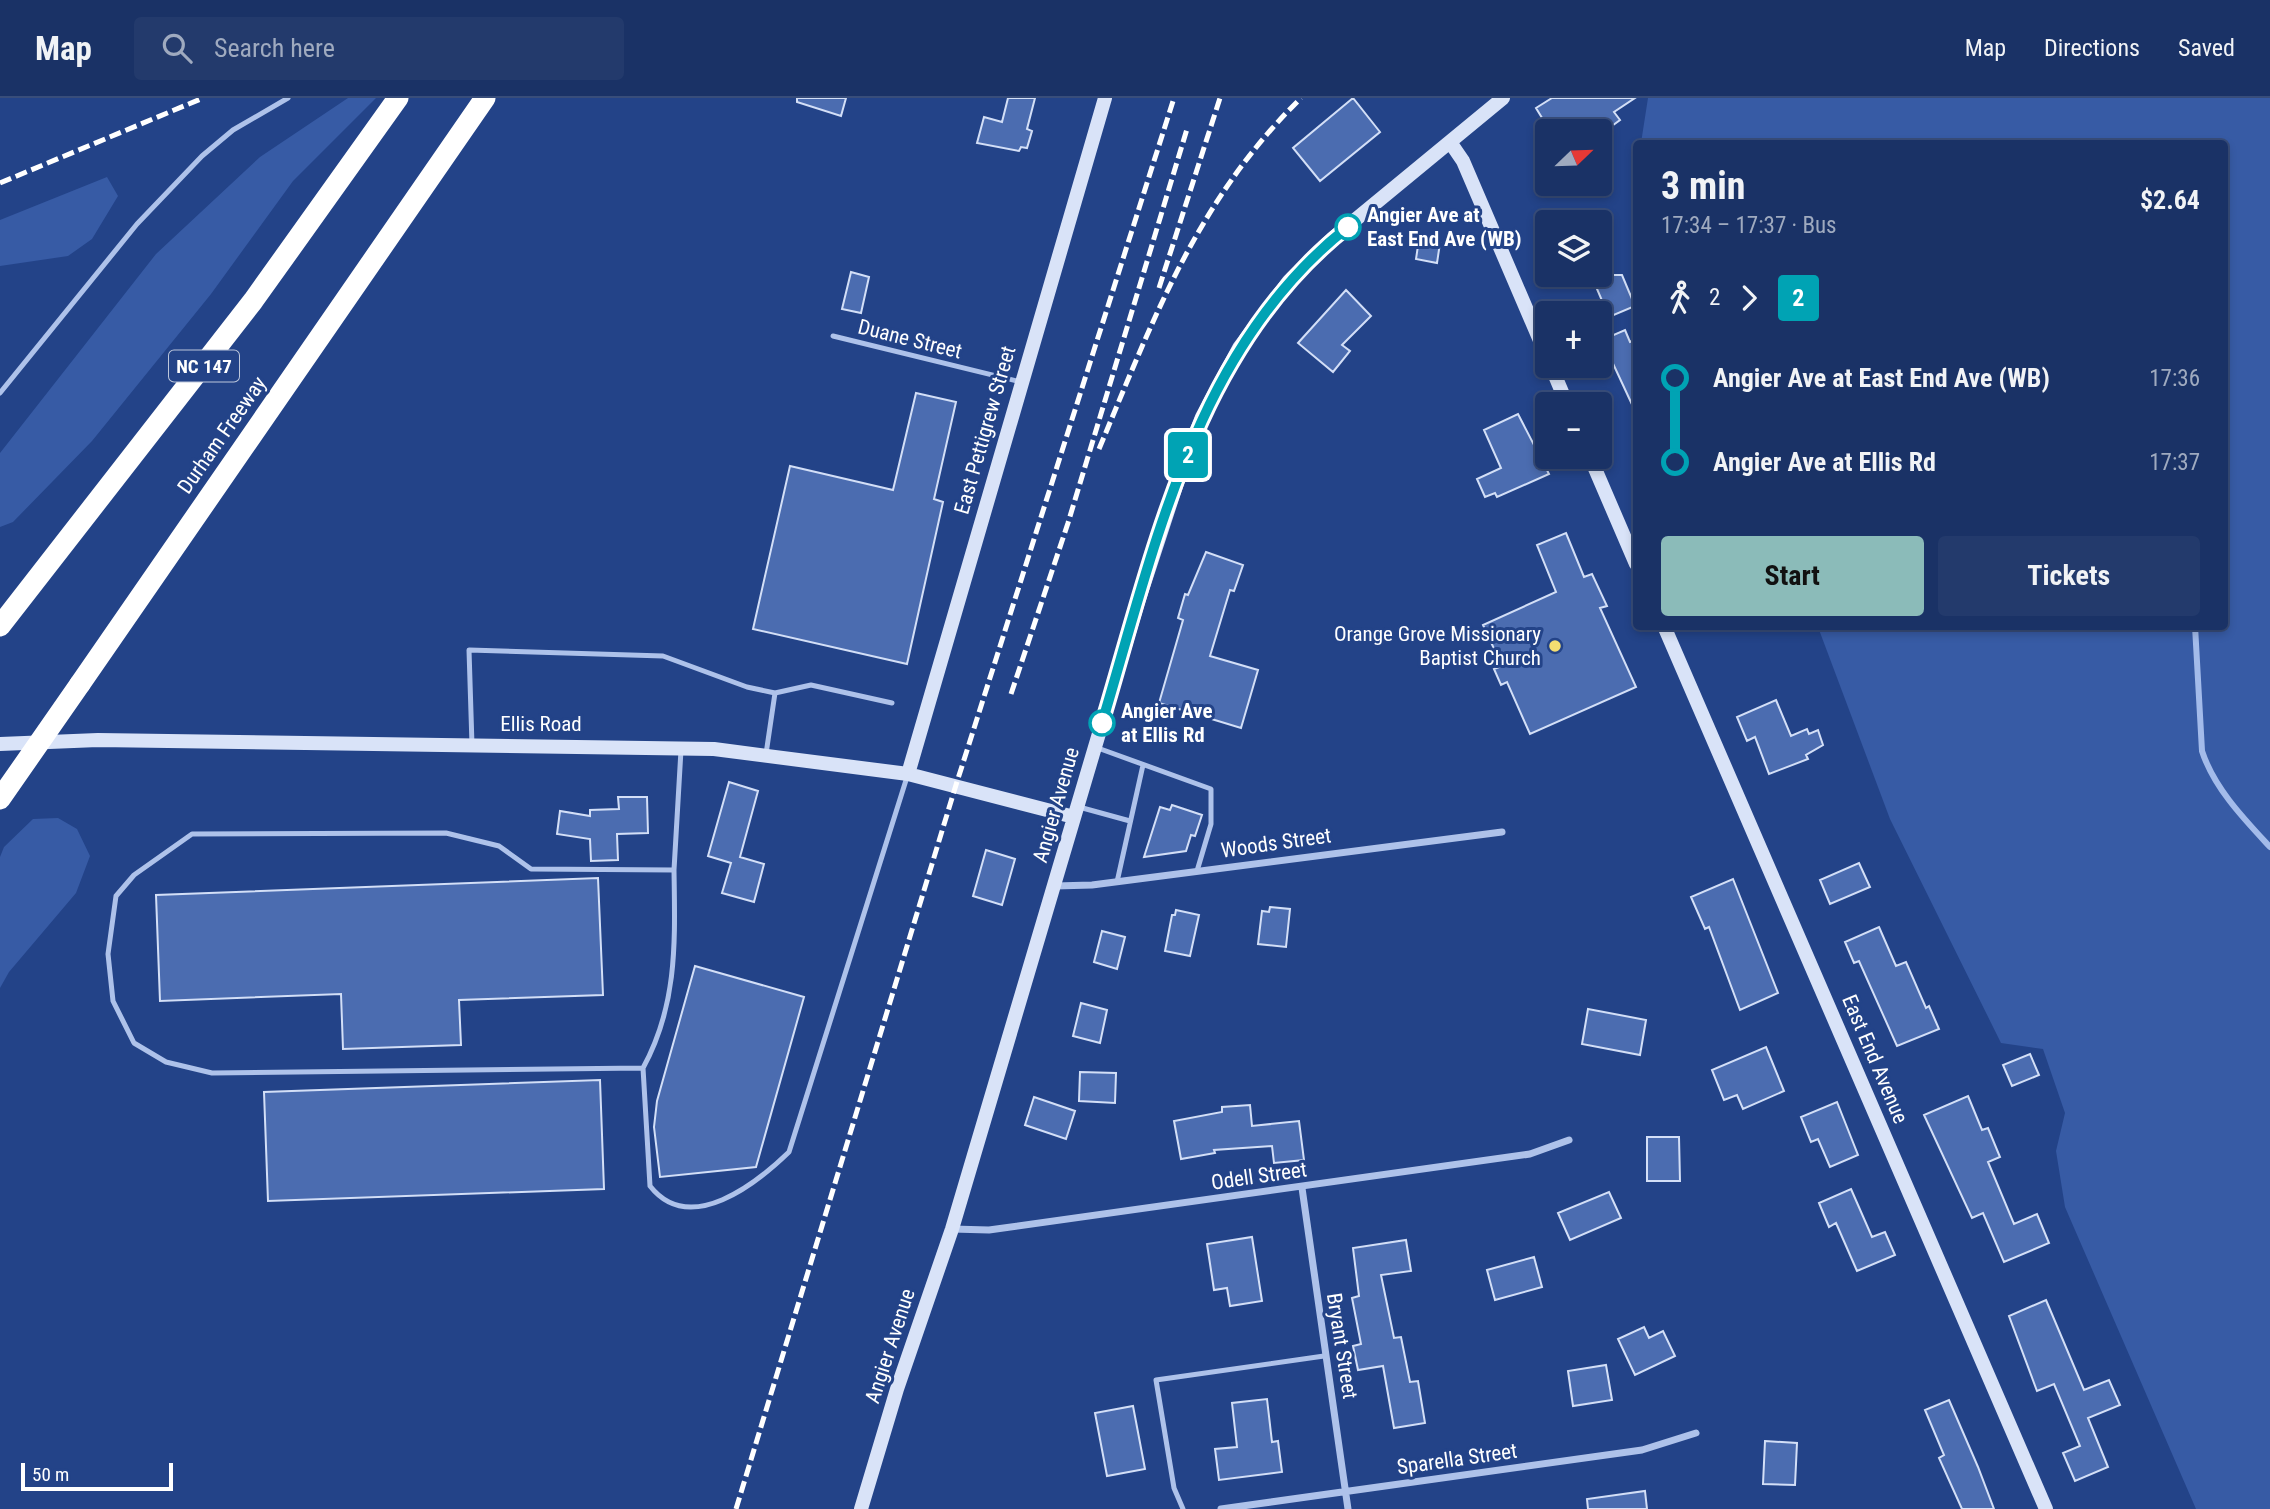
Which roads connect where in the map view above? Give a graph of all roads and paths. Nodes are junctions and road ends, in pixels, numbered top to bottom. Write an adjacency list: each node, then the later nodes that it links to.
1 (288, 98): 10 (lane)
2 (398, 98): 13 (highway, NC 147)
3 (485, 98): 24 (highway, Durham Freeway, bridge)
4 (1105, 98): 9 (main road, East Pettigrew Street)
5 (1503, 98): 6 (main road, Angier Avenue)
6 (1450, 142): 7 (main road); 20 (main road, Angier Avenue)
7 (1535, 329)
8 (833, 336): 9 (lane, Duane Street)
9 (1021, 382): 23 (main road, East Pettigrew Street)
10 (0, 393)
11 (1595, 469): 12 (main road)
12 (1633, 557)
13 (0, 626)
14 (1666, 630): 43 (main road, East End Avenue)
15 (775, 693): 16 (lane); 18 (lane); 21 (lane)
16 (892, 703)
17 (0, 744): 18 (main road, Ellis Road)
18 (472, 745): 19 (main road, Ellis Road)
19 (681, 747): 21 (main road, Ellis Road); 28 (lane)
20 (1095, 747): 22 (lane); 25 (main road, Angier Avenue)
21 (766, 754): 23 (main road, Ellis Road)
22 (1143, 765): 26 (lane); 29 (lane)
23 (908, 774): 25 (main road, Ellis Road); 32 (lane)
24 (0, 799)
25 (1076, 812): 26 (lane); 31 (main road, Angier Avenue)
26 (1130, 821): 30 (lane)
27 (1502, 832): 29 (street, Woods Street)
28 (674, 870): 32 (lane); 32 (lane)
29 (1197, 871): 30 (street, Woods Street)
30 (1117, 882): 31 (street, Woods Street)
31 (1055, 886): 35 (main road, Angier Avenue)
32 (643, 1068)
33 (1569, 1140): 34 (street, Odell Street)
34 (1302, 1188): 35 (street, Odell Street); 36 (street, Bryant Street)
35 (952, 1229): 39 (main road, Angier Avenue)
36 (1324, 1356): 38 (street, Bryant Street); 40 (lane)
37 (1696, 1433): 38 (street, Sparella Street)
38 (1346, 1492): 41 (street, Sparella Street); 42 (street, Bryant Street)
39 (861, 1509)
40 (1183, 1509)
41 (1221, 1509)
42 (1348, 1509)
43 (2046, 1509)

